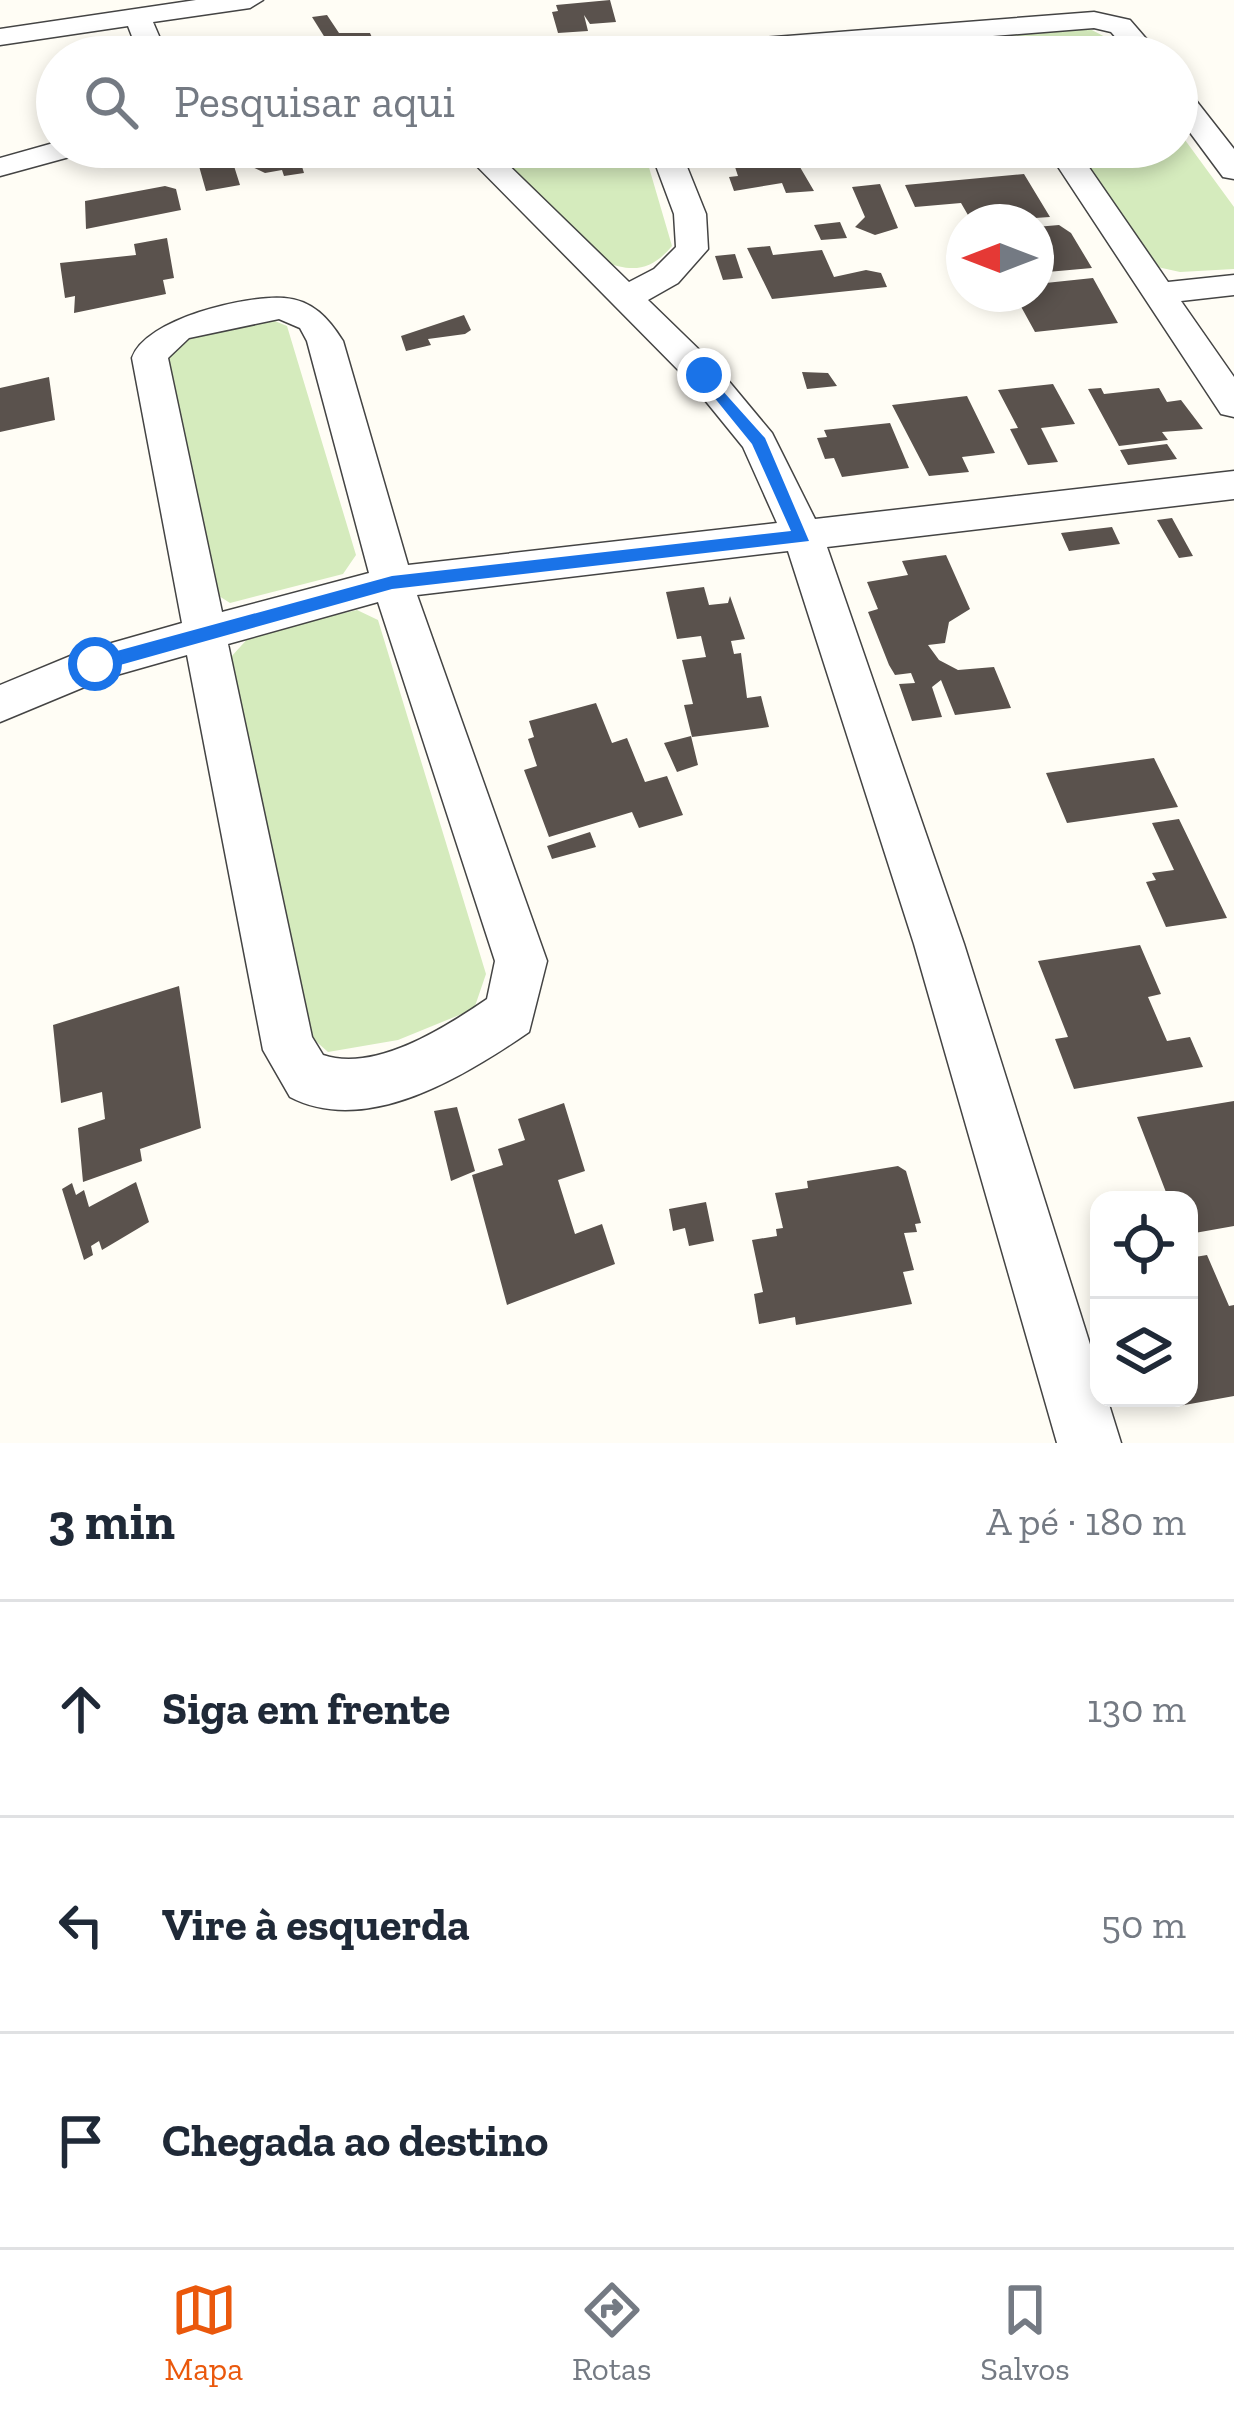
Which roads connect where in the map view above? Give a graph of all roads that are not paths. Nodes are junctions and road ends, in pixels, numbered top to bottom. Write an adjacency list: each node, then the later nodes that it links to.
1 (250, 0): 2 (street)
2 (136, 14): 4 (street); 8 (street)
3 (979, 28): 5 (street); 6 (street); 7 (street)
4 (145, 36)
5 (878, 36)
6 (985, 36)
7 (1132, 36)
8 (0, 37)
9 (1198, 123): 15 (street)
10 (36, 157): 11 (street)
11 (0, 167)
12 (494, 168): 18 (street)
13 (672, 168): 18 (street)
14 (1074, 168): 17 (street)
15 (1234, 170)
16 (1234, 285): 17 (street)
17 (1160, 293): 19 (street)
18 (623, 299): 21 (street)
19 (1234, 405)
20 (1234, 485): 21 (street)
21 (802, 536): 22 (street); 25 (street)
22 (392, 582): 23 (street); 23 (street); 23 (street)
23 (205, 634): 24 (street)
24 (0, 704)
25 (1089, 1443)

